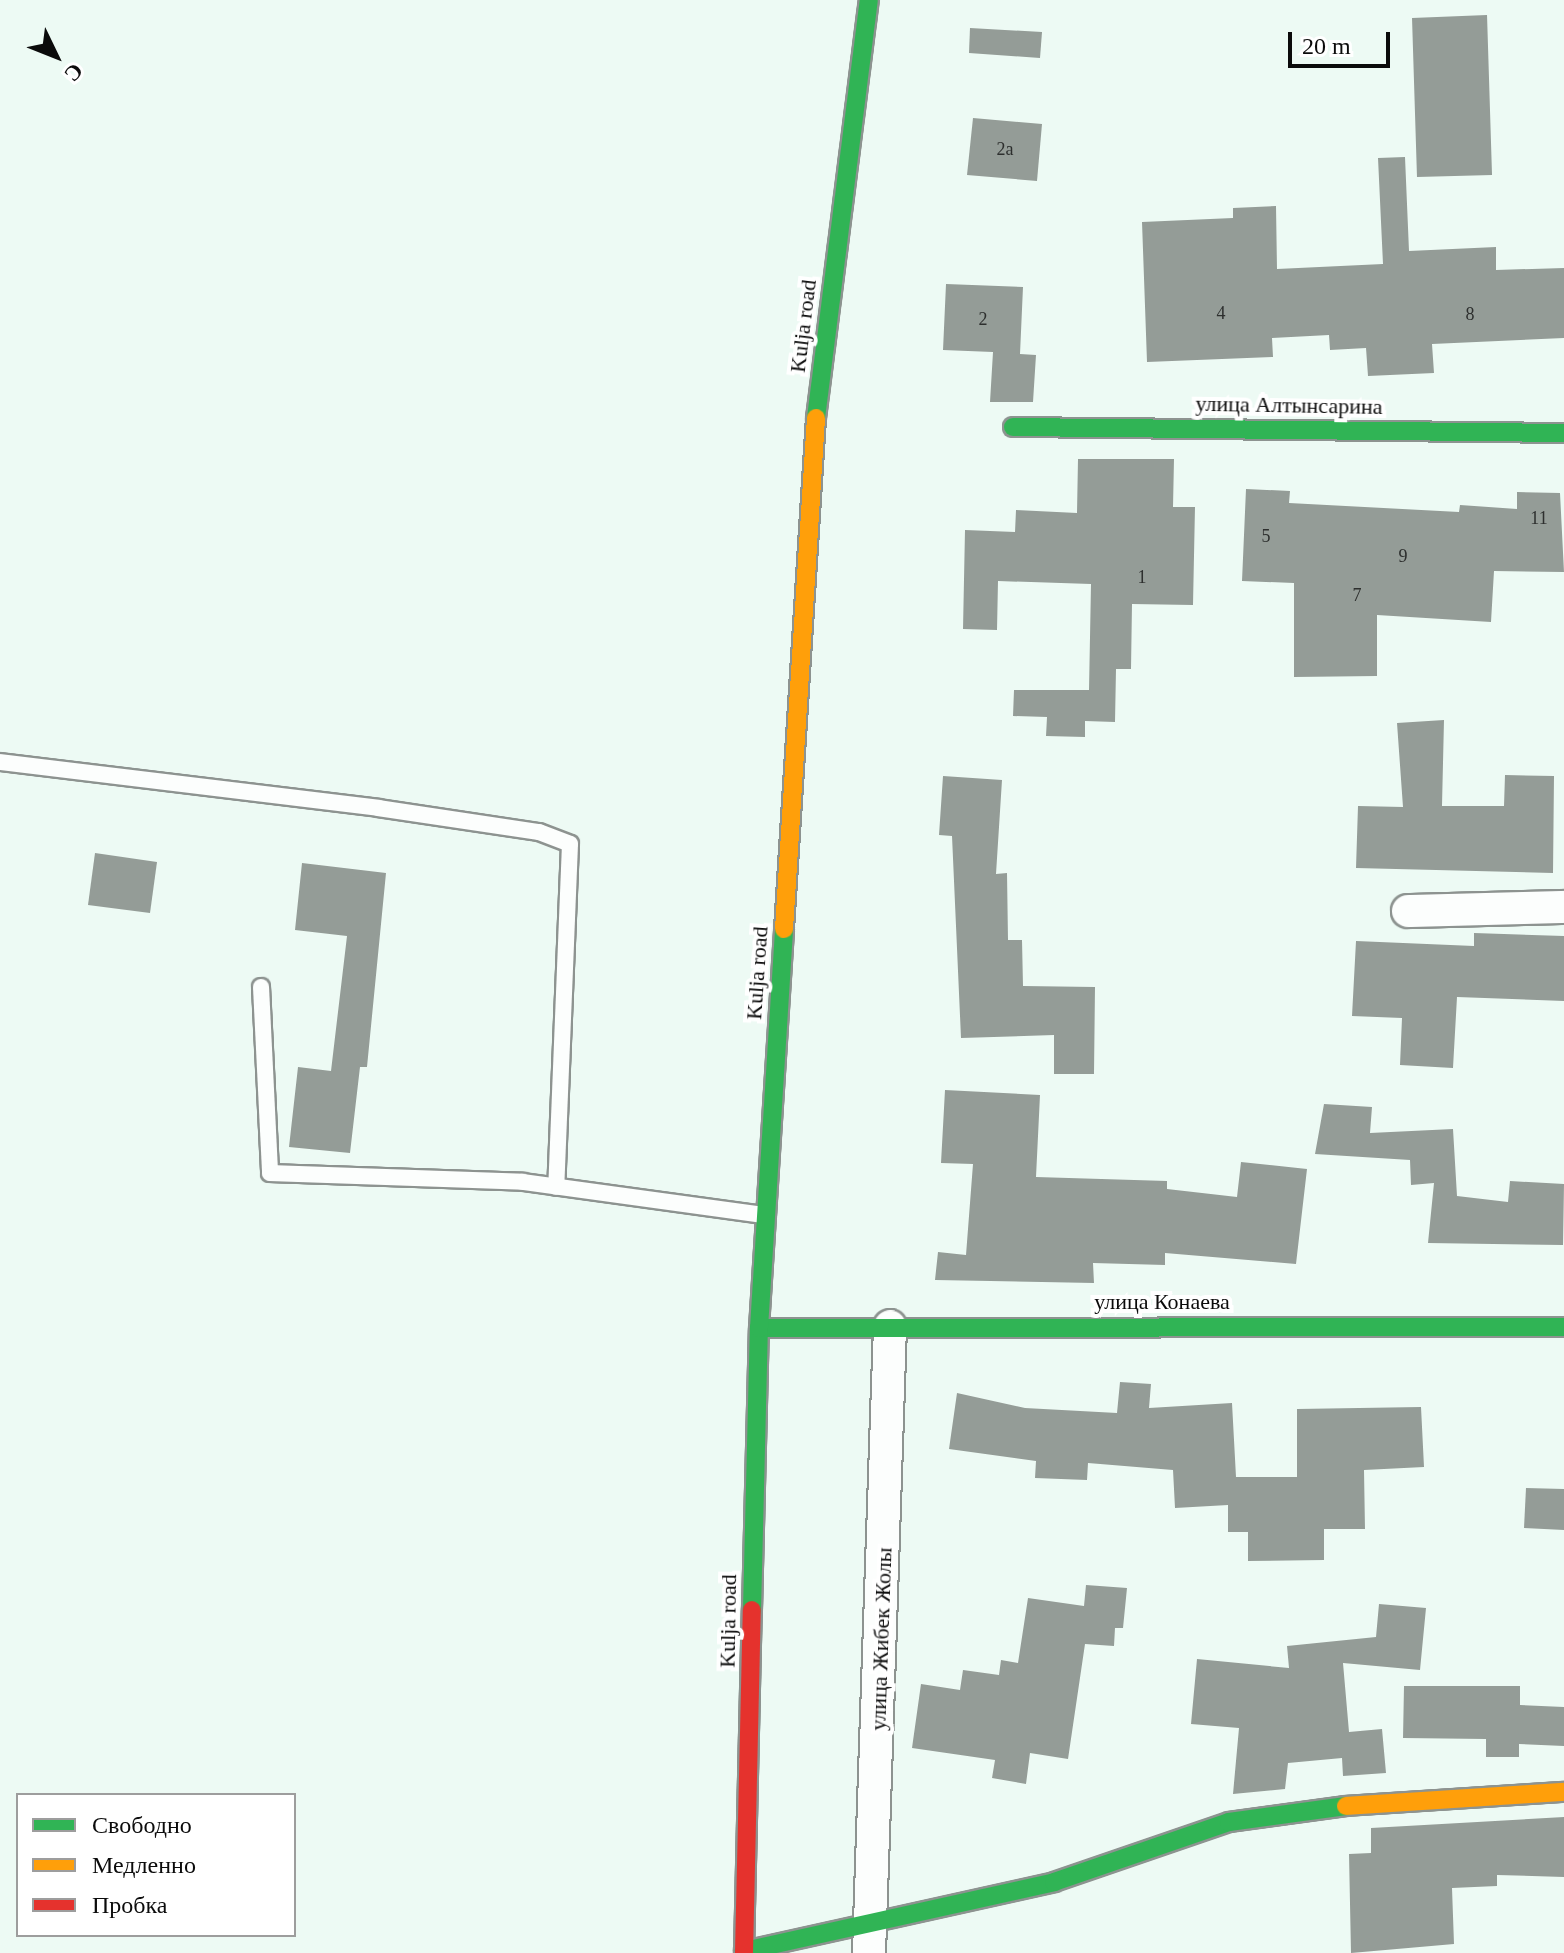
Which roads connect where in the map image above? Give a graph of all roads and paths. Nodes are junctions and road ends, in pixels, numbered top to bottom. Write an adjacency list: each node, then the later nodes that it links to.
1 (869, 0): 9 (street, Kulja road)
2 (1013, 427): 3 (street, улица Алтынсарина)
3 (1564, 433)
4 (0, 762): 8 (lane)
5 (1564, 907): 6 (street)
6 (1408, 911)
7 (261, 987): 8 (lane)
8 (556, 1187): 9 (lane)
9 (767, 1215): 12 (street, Kulja road)
10 (890, 1326): 11 (street, улица Конаева); 12 (street, улица Конаева); 14 (street, улица Жибек Жолы)
11 (1564, 1327)
12 (759, 1328): 15 (street, Kulja road)
13 (1564, 1792): 14 (street)
14 (873, 1918): 15 (street); 16 (street, улица Жибек Жолы)
15 (744, 1952)
16 (869, 1953)

